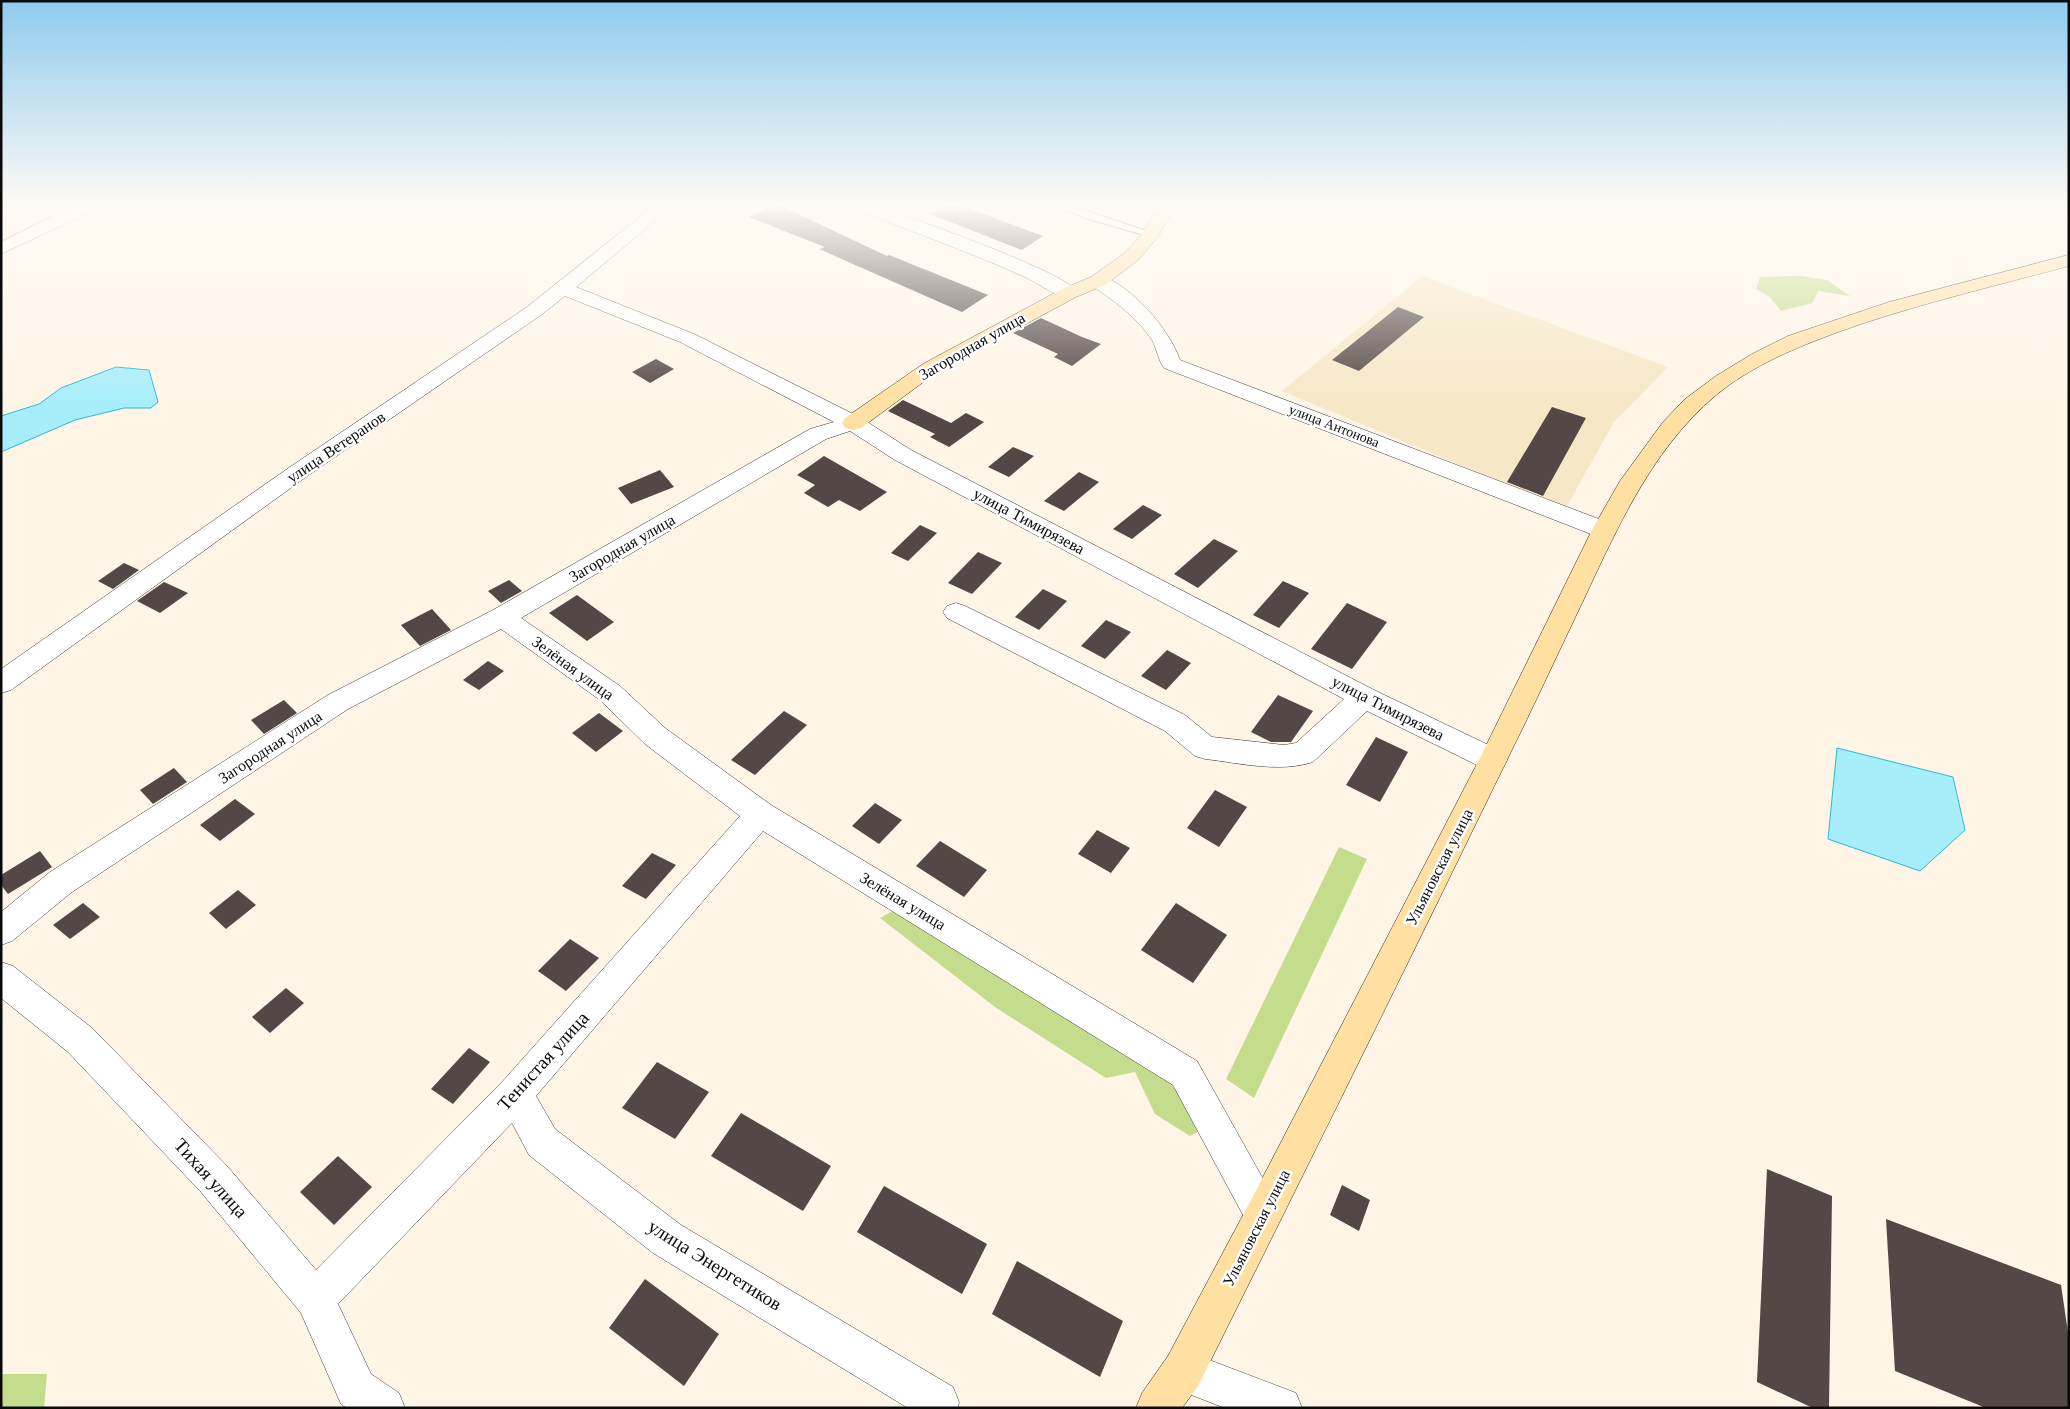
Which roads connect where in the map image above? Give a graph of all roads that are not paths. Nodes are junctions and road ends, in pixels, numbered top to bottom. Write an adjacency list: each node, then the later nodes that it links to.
1 (586, 270): 6 (street, улица Ветеранов)
2 (1025, 270): 7 (street)
3 (1113, 270): 5 (main road, Загородная улица)
4 (2032, 270): 9 (main road, Ульяновская улица)
5 (1098, 281): 7 (main road, Загородная улица); 9 (street, улица Антонова)
6 (563, 288): 8 (street, улица Тимирязева); 12 (street, улица Ветеранов)
7 (1069, 293): 8 (main road, Загородная улица)
8 (853, 423): 11 (street, Загородная улица); 13 (street, улица Тимирязева)
9 (1604, 530): 14 (main road, Ульяновская улица)
10 (956, 612): 13 (street)
11 (502, 617): 15 (street, Зелёная улица); 16 (street, Загородная улица)
12 (1, 684)
13 (1364, 697): 14 (street, улица Тимирязева)
14 (1493, 760): 19 (main road, Ульяновская улица)
15 (760, 814): 18 (street, Тенистая улица); 19 (street, Зелёная улица)
16 (1, 931)
17 (1, 977): 20 (street, Тихая улица)
18 (516, 1094): 20 (street, Тенистая улица); 23 (street, улица Энергетиков)
19 (1263, 1215): 21 (main road, Ульяновская улица)
20 (315, 1299): 22 (street, Тихая улица)
21 (1183, 1371): 24 (main road, Ульяновская улица); 25 (street)
22 (384, 1408)
23 (937, 1408)
24 (1157, 1408)
25 (1281, 1408)

